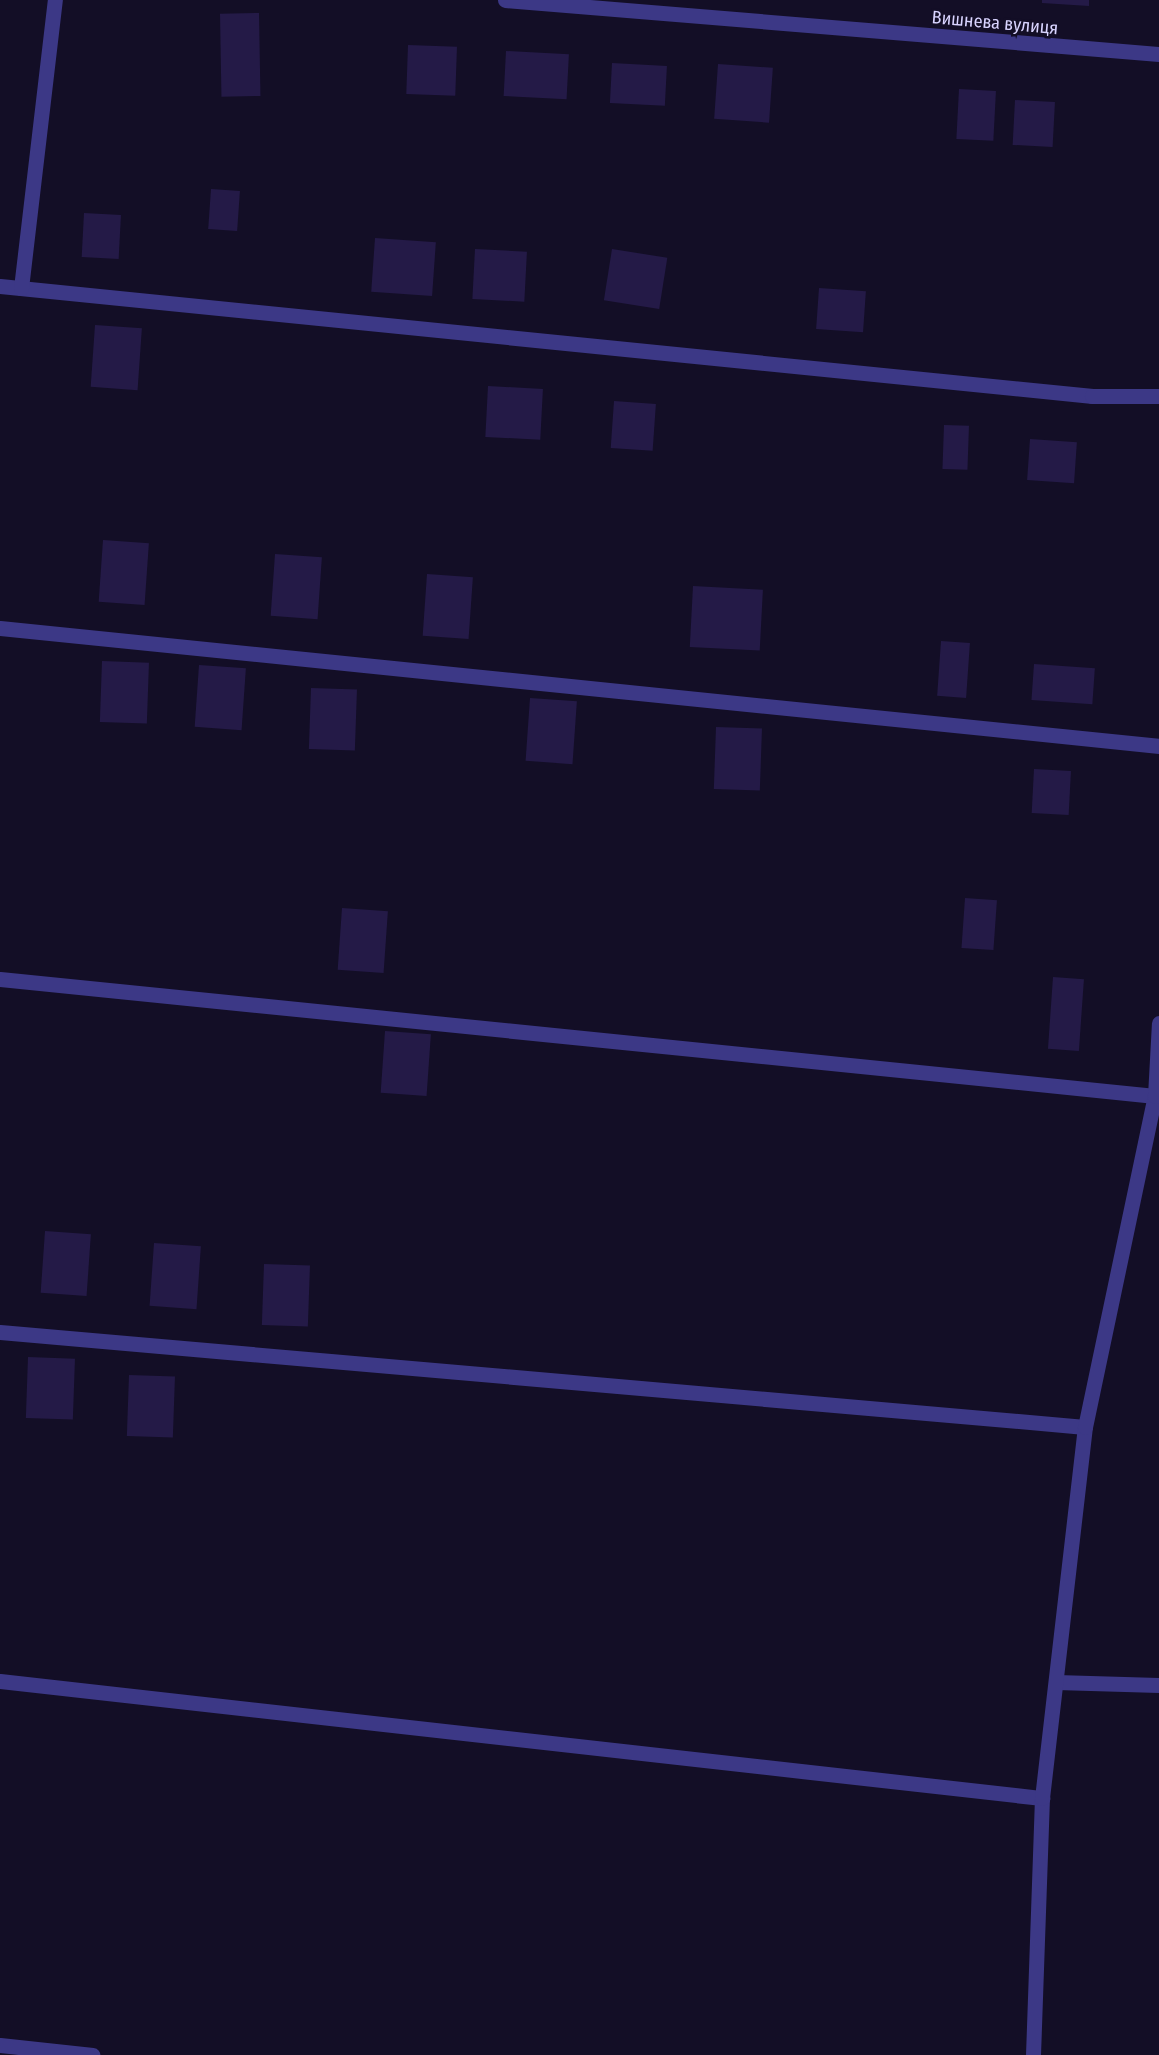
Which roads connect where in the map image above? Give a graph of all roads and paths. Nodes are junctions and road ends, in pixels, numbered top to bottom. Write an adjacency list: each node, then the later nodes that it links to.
1 (55, 0): 5 (street)
2 (505, 0): 3 (street, Вишнева вулиця)
3 (1159, 54)
4 (0, 286): 5 (street)
5 (21, 288): 6 (street)
6 (1159, 396)
7 (0, 628): 8 (street)
8 (1159, 746)
9 (0, 979): 11 (street)
10 (1159, 1023): 11 (street)
11 (1155, 1096): 13 (street)
12 (0, 1332): 13 (street)
13 (1085, 1427): 15 (street)
14 (0, 1681): 17 (street)
15 (1056, 1682): 16 (street); 17 (street)
16 (1159, 1685)
17 (1042, 1798): 20 (street)
18 (0, 2045): 19 (street)
19 (92, 2055)
20 (1033, 2055)

